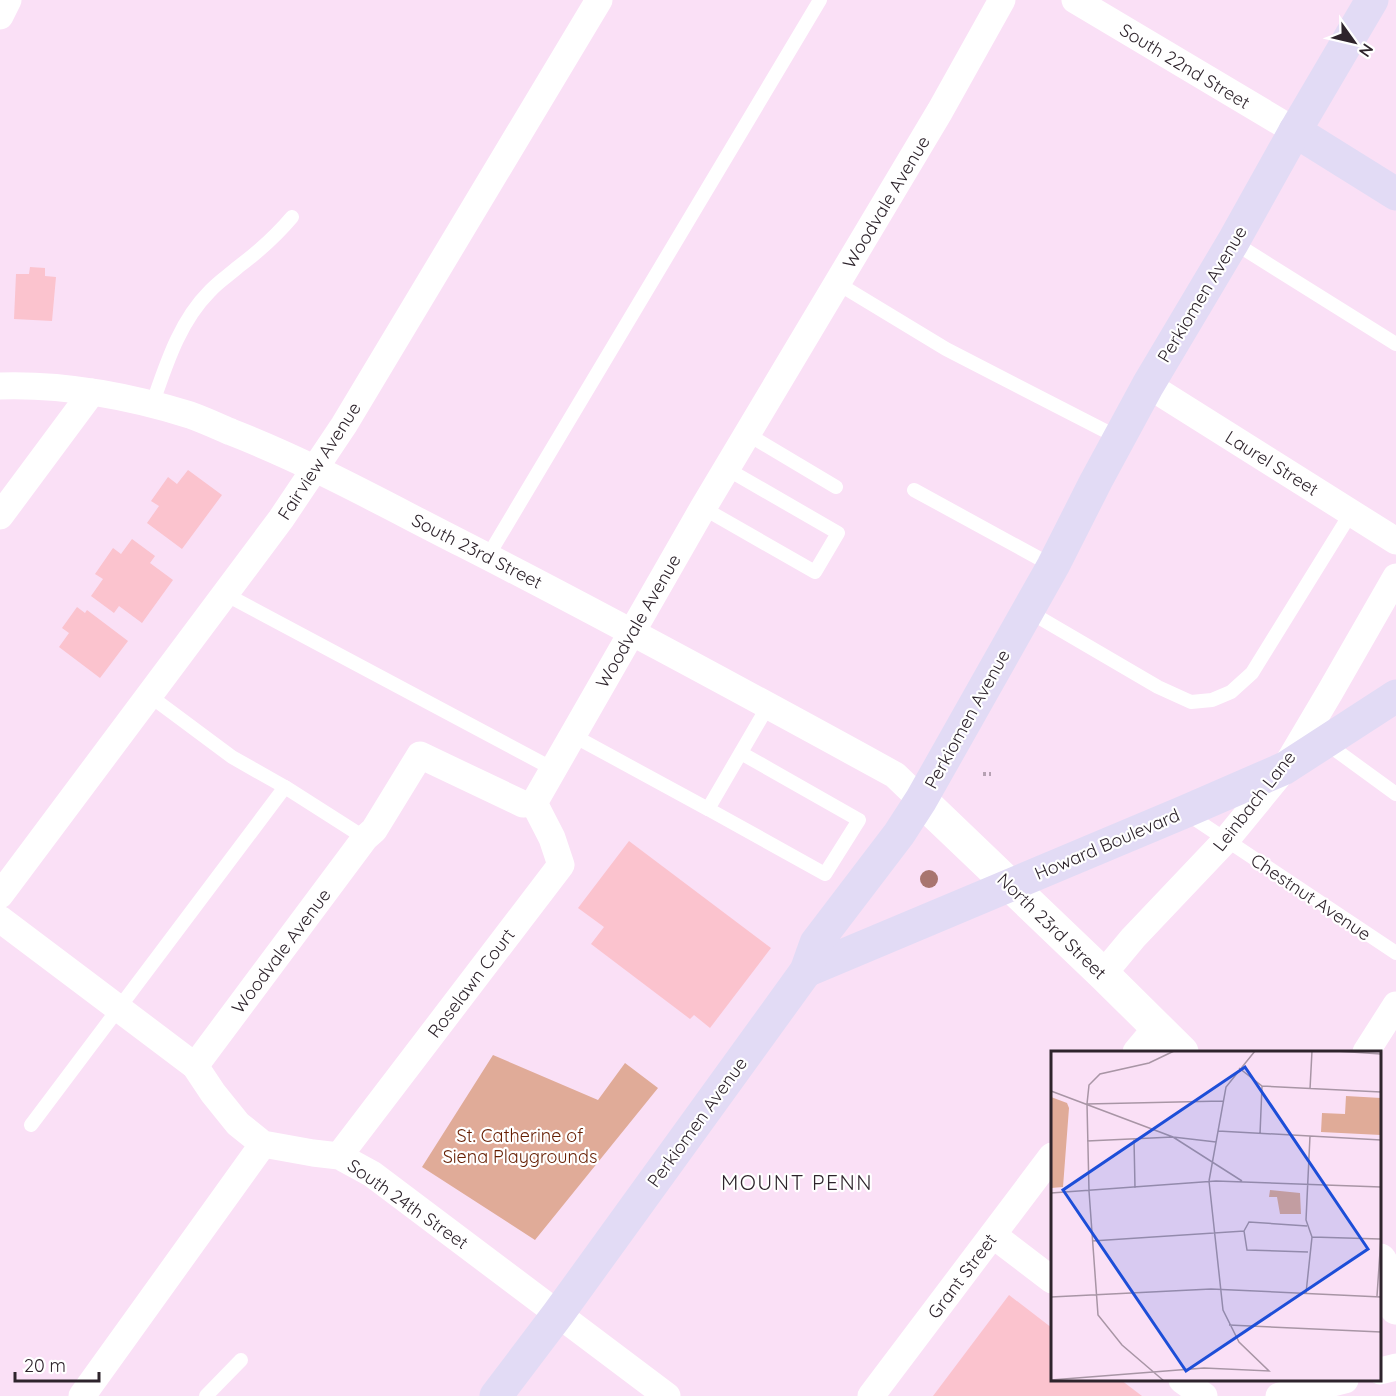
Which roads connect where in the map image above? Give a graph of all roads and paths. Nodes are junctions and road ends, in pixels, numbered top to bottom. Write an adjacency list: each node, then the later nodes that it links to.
1 (8, 0): 7 (street)
2 (599, 0): 20 (street, Fairview Avenue)
3 (820, 0): 28 (lane)
4 (1002, 0): 12 (street, Woodvale Avenue)
5 (1076, 0): 8 (street, South 22nd Street)
6 (1372, 0): 8 (main road, Perkiomen Avenue)
7 (0, 16)
8 (1295, 130): 9 (main road); 11 (main road, Perkiomen Avenue)
9 (1396, 194)
10 (292, 217): 17 (lane)
11 (1233, 242): 13 (lane); 14 (main road, Perkiomen Avenue)
12 (837, 283): 18 (street, Woodvale Avenue); 19 (lane)
13 (1396, 344)
14 (1148, 385): 19 (main road, Perkiomen Avenue); 25 (street, Laurel Street)
15 (0, 386): 16 (street, South 23rd Street)
16 (92, 392): 17 (street, South 23rd Street); 26 (street)
17 (152, 405): 20 (street, South 23rd Street)
18 (747, 434): 21 (street, Woodvale Avenue); 22 (lane)
19 (1119, 438): 29 (main road, Perkiomen Avenue)
20 (315, 469): 28 (street, South 23rd Street); 31 (street, Fairview Avenue)
21 (727, 469): 24 (street, Woodvale Avenue); 24 (lane)
22 (836, 487)
23 (914, 490): 29 (lane)
24 (703, 508): 33 (street, Woodvale Avenue)
25 (1351, 513): 27 (street, Laurel Street); 32 (lane)
26 (0, 516)
27 (1396, 542)
28 (488, 556): 33 (street, South 23rd Street)
29 (1053, 566): 32 (main road, Perkiomen Avenue)
30 (1396, 577): 40 (street, Leinbach Lane)
31 (225, 594): 34 (street, Fairview Avenue); 41 (lane)
32 (1028, 610): 46 (main road, Perkiomen Avenue)
33 (632, 632): 36 (street, South 23rd Street); 37 (street, Woodvale Avenue)
34 (150, 696): 44 (lane); 53 (street, Fairview Avenue)
35 (1395, 697): 38 (main road, Howard Boulevard)
36 (768, 706): 39 (lane); 46 (street, South 23rd Street)
37 (573, 735): 41 (street, Woodvale Avenue); 48 (lane)
38 (1324, 742): 40 (main road, Howard Boulevard); 45 (lane)
39 (741, 753): 48 (lane); 48 (lane)
40 (1284, 768): 49 (main road, Howard Boulevard); 51 (street, Leinbach Lane)
41 (553, 769): 47 (street, Woodvale Avenue)
42 (983, 774): 43 (path)
43 (991, 774)
44 (285, 788): 50 (lane); 59 (lane)
45 (1396, 794)
46 (921, 800): 52 (main road, North 23rd Street); 56 (main road, Perkiomen Avenue)
47 (534, 803): 50 (street, Woodvale Avenue); 66 (street, Roselawn Court)
48 (708, 809)
49 (1184, 812): 51 (lane, Chestnut Avenue); 52 (main road, Howard Boulevard)
50 (365, 838): 63 (street, Woodvale Avenue)
51 (1226, 840): 55 (lane, Chestnut Avenue); 57 (street, Leinbach Lane)
52 (1010, 885): 56 (main road, Howard Boulevard); 57 (main road, North 23rd Street)
53 (0, 895)
54 (0, 919): 59 (street, South 24th Street)
55 (1396, 953)
56 (806, 971): 72 (main road, Perkiomen Avenue)
57 (1103, 974): 60 (main road, North 23rd Street)
58 (1396, 1005): 62 (street)
59 (119, 1009): 63 (street, South 24th Street); 64 (lane)
60 (1146, 1040): 61 (main road, North 23rd Street)
61 (1176, 1051)
62 (1367, 1051)
63 (195, 1066): 65 (street, South 24th Street)
64 (31, 1125)
65 (263, 1144): 66 (street, South 24th Street); 78 (street)
66 (339, 1156): 72 (street, South 24th Street)
67 (1045, 1170): 68 (street, Grant Street)
68 (993, 1235): 70 (street); 82 (street, Grant Street)
69 (1381, 1262): 71 (main road)
70 (1051, 1278)
71 (1396, 1308)
72 (558, 1314): 80 (main road, Perkiomen Avenue); 81 (street, South 24th Street)
73 (241, 1360): 79 (lane)
74 (1396, 1367): 75 (street)
75 (1381, 1371)
76 (1183, 1381): 83 (street)
77 (1341, 1381): 84 (street)
78 (82, 1396)
79 (206, 1396)
80 (496, 1396)
81 (668, 1396)
82 (871, 1396)
83 (1204, 1396)
84 (1279, 1396)

